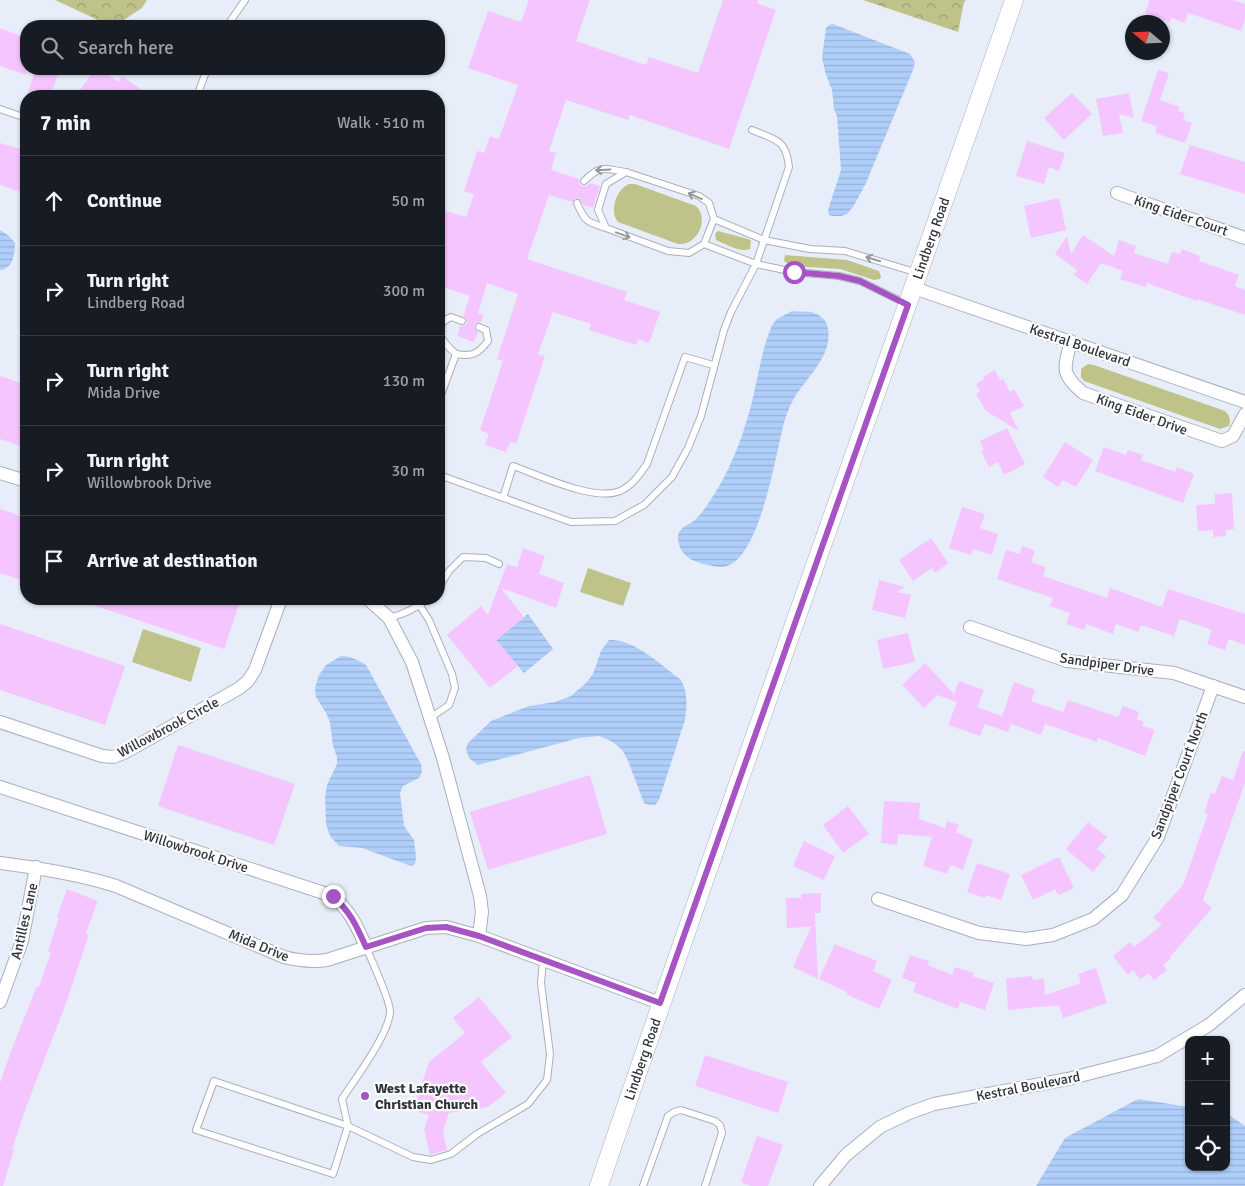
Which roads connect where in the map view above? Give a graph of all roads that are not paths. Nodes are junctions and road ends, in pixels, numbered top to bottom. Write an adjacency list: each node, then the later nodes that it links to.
1 (245, 0): 3 (lane)
2 (1014, 0): 19 (main road, Lindberg Road)
3 (231, 20)
4 (204, 75): 5 (lane)
5 (199, 90)
6 (0, 109): 7 (lane)
7 (20, 116)
8 (752, 130): 16 (lane)
9 (626, 172): 10 (lane, one-way to 10); 13 (lane, one-way to 9); 14 (lane)
10 (584, 181)
11 (1116, 193): 15 (street, King Eider Court)
12 (577, 203): 14 (lane)
13 (714, 219): 16 (lane); 17 (lane)
14 (606, 228): 17 (lane, one-way to 17)
15 (1245, 238)
16 (764, 240): 18 (lane); 19 (lane, one-way to 16)
17 (704, 244): 18 (lane)
18 (756, 264): 20 (lane); 27 (lane)
19 (917, 280): 20 (main road, Lindberg Road); 24 (street, Kestral Boulevard)
20 (908, 305): 55 (main road, Lindberg Road)
21 (445, 320): 22 (lane)
22 (462, 321)
23 (479, 327): 26 (lane)
24 (1071, 341): 29 (street, Kestral Boulevard); 30 (street, King Eider Drive)
25 (445, 344): 26 (lane)
26 (456, 354): 28 (lane)
27 (713, 365): 34 (lane); 34 (lane)
28 (445, 384)
29 (1245, 402)
30 (1245, 414)
31 (0, 473): 33 (street)
32 (445, 477): 34 (lane)
33 (20, 479)
34 (503, 498)
35 (499, 564): 36 (lane)
36 (445, 577)
37 (279, 605): 45 (street, Willowbrook Circle)
38 (375, 605): 40 (street)
39 (420, 606): 40 (lane); 44 (lane)
40 (389, 618): 44 (street)
41 (970, 627): 42 (street, Sandpiper Drive)
42 (1213, 686): 43 (street, Sandpiper Drive); 49 (street, Sandpiper Court North)
43 (1245, 697)
44 (430, 718): 50 (street)
45 (0, 722)
46 (0, 787): 51 (street, Willowbrook Drive)
47 (0, 863): 48 (street, Mida Drive)
48 (36, 868): 51 (street, Mida Drive); 54 (street, Antilles Lane)
49 (878, 898)
50 (479, 936): 51 (street, Mida Drive); 52 (street, Mida Drive)
51 (366, 947): 56 (lane)
52 (543, 961): 55 (street, Mida Drive); 56 (lane)
53 (1245, 995): 60 (street, Kestral Boulevard)
54 (0, 1002)
55 (660, 1003): 57 (main road, Lindberg Road)
56 (348, 1126): 56 (lane)
57 (599, 1186)
58 (643, 1186): 59 (lane)
59 (705, 1186)
60 (820, 1186)

